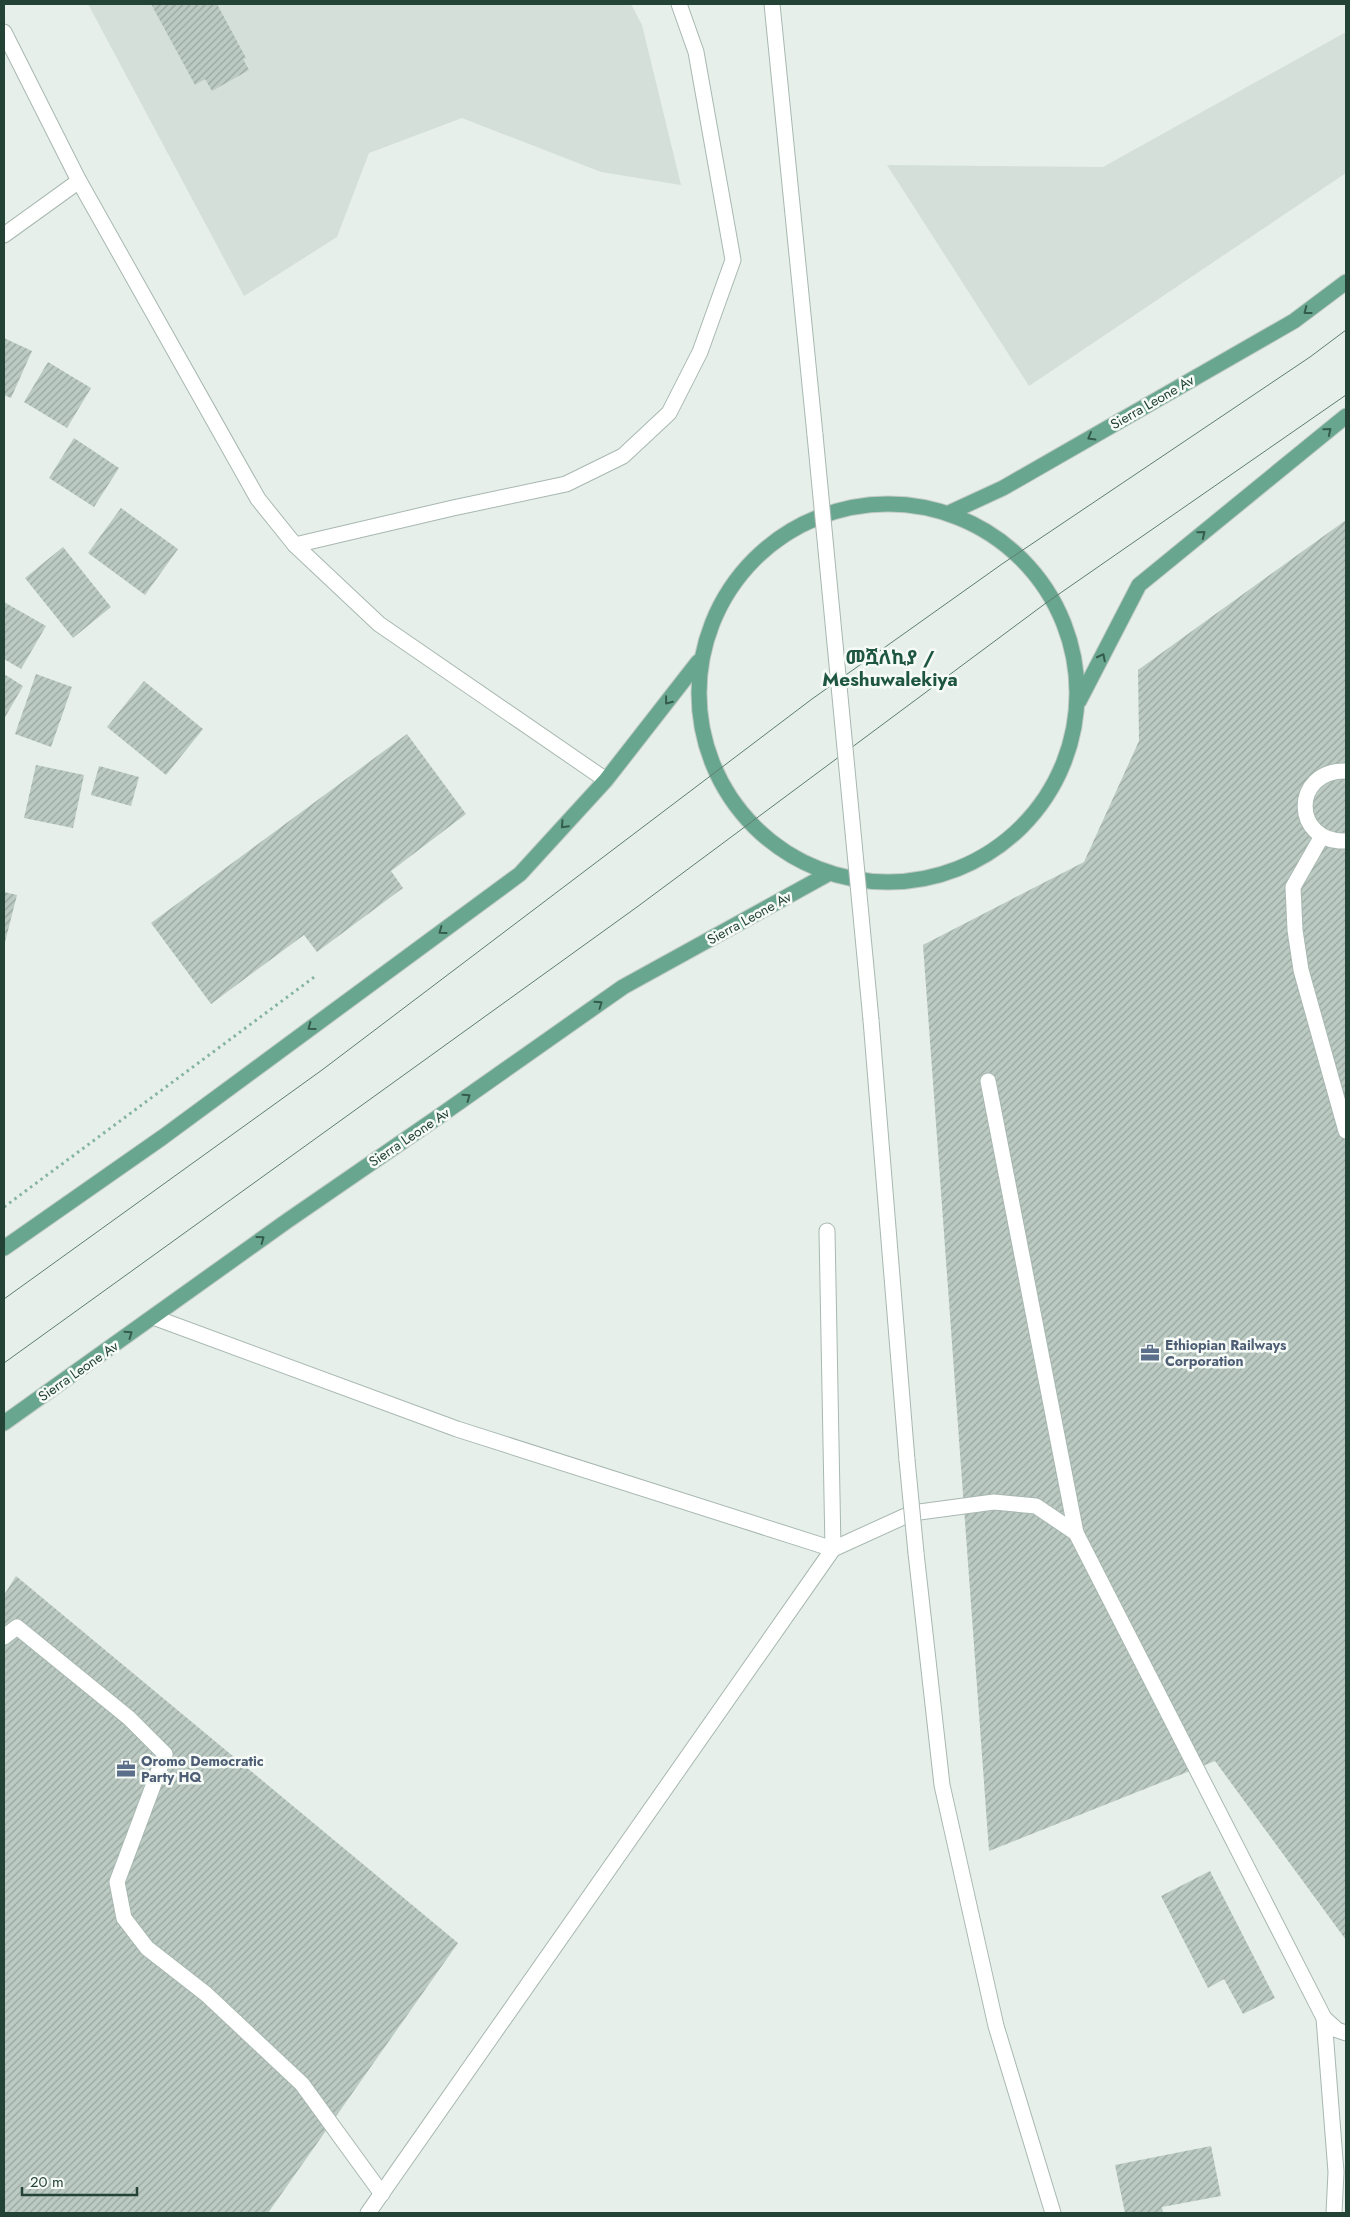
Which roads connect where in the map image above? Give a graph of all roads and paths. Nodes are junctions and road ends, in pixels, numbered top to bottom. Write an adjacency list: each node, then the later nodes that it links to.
1 (679, 4): 9 (street)
2 (772, 4): 32 (street, bridge)
3 (4, 32): 4 (street)
4 (79, 181): 5 (street); 9 (street)
5 (4, 235)
6 (1346, 282): 8 (main road, Sierra Leone Av, one-way to 8)
7 (1346, 416): 11 (main road, one-way to 7)
8 (951, 512): 10 (main road); 11 (main road)
9 (295, 545): 13 (street)
10 (698, 662): 13 (main road, one-way to 13); 16 (main road)
11 (1079, 701): 16 (main road)
12 (1346, 771): 14 (street)
13 (606, 780): 22 (main road, one-way to 22)
14 (1322, 836): 15 (street); 19 (street)
15 (1346, 841)
16 (828, 874): 23 (main road, Sierra Leone Av, one-way to 16)
17 (317, 975): 20 (path)
18 (988, 1081): 25 (street)
19 (1346, 1131)
20 (4, 1207)
21 (827, 1232): 26 (street)
22 (4, 1248)
23 (153, 1317): 24 (main road, Sierra Leone Av, one-way to 23); 26 (street)
24 (4, 1423)
25 (1076, 1532): 26 (street); 28 (street)
26 (833, 1549): 30 (street)
27 (4, 1637): 30 (street)
28 (1324, 2018): 29 (street); 33 (street)
29 (1346, 2034)
30 (382, 2194): 31 (street)
31 (368, 2213)
32 (1053, 2213)
33 (1334, 2213)

